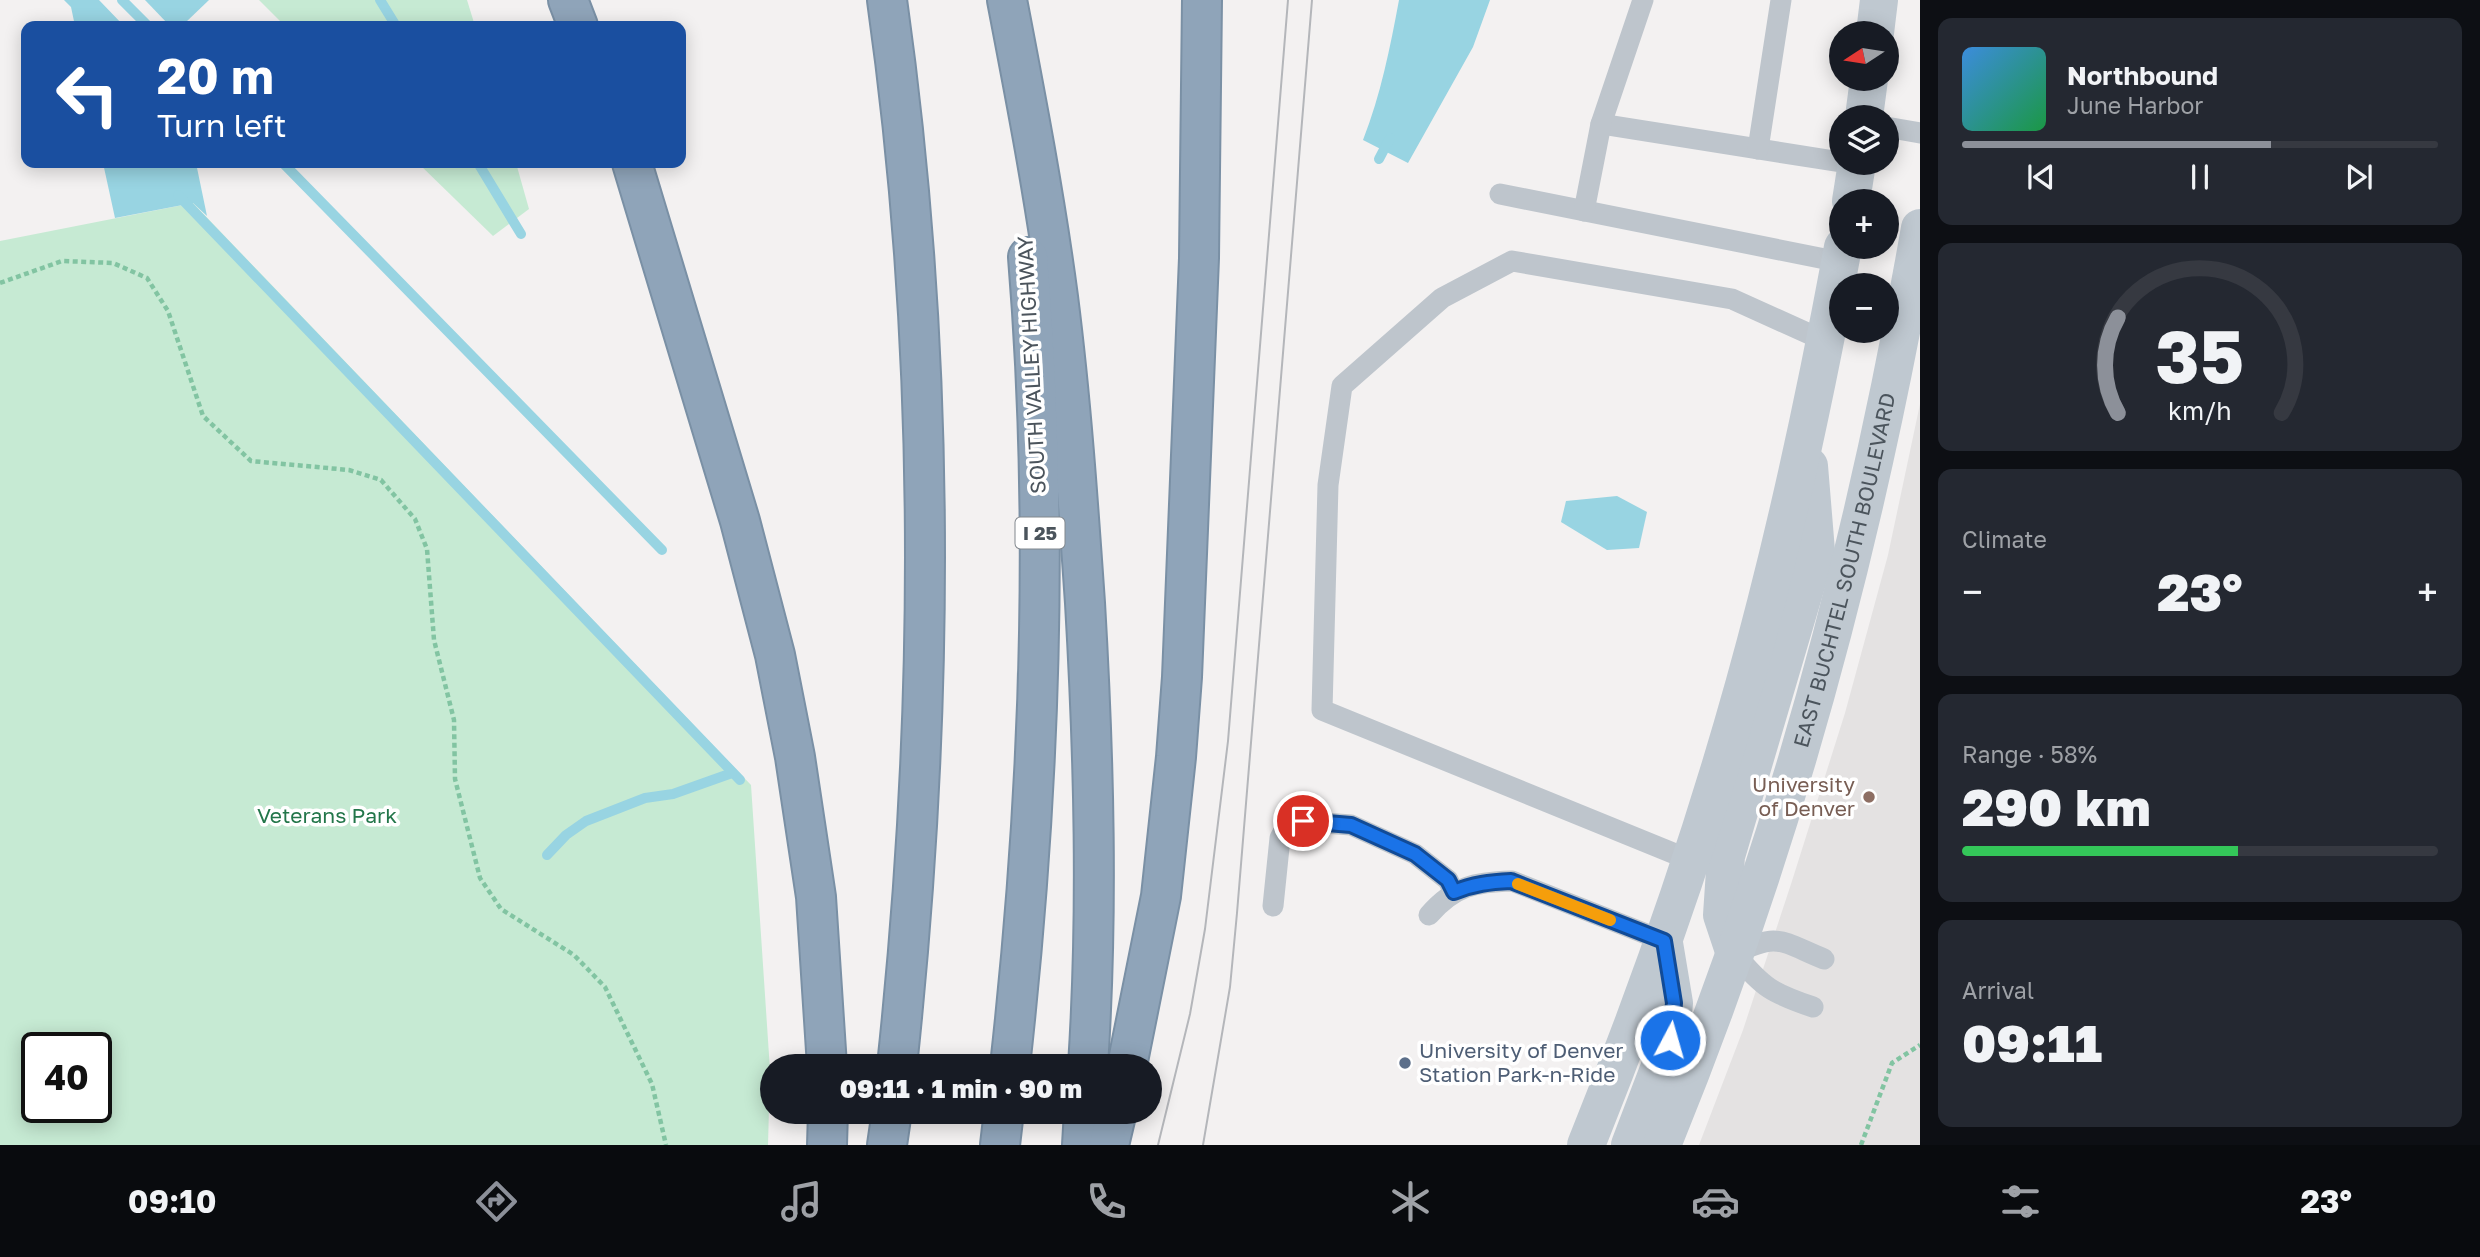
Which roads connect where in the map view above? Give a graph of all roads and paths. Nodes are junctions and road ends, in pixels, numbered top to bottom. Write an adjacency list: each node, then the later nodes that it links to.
1 (568, 0): 10 (highway)
2 (584, 0): 11 (highway)
3 (887, 0): 37 (highway)
4 (1000, 0): 38 (highway, SOUTH VALLEY HIGHWAY / I 25)
5 (1007, 0): 39 (highway)
6 (1202, 0): 40 (highway)
7 (1643, 0): 13 (lane)
8 (1781, 0): 16 (lane)
9 (1879, 0): 12 (main road)
10 (576, 21)
11 (590, 21)
12 (1876, 21)
13 (1601, 124): 16 (lane); 20 (lane)
14 (1899, 129): 15 (lane)
15 (1920, 133)
16 (1758, 149): 17 (lane)
17 (1829, 166)
18 (631, 168): 36 (highway)
19 (1500, 194): 20 (lane)
20 (1584, 211): 22 (lane)
21 (1920, 228): 32 (main road, EAST BUCHTEL SOUTH BOULEVARD)
22 (1829, 253)
23 (1841, 259): 25 (main road)
24 (0, 283): 46 (path)
25 (1825, 341): 26 (main road); 27 (lane)
26 (1807, 429): 27 (main road); 32 (main road)
27 (1690, 860): 31 (main road)
28 (1454, 892): 29 (lane); 30 (lane); 31 (lane)
29 (1273, 906)
30 (1429, 915)
31 (1664, 941): 52 (main road); 53 (main road)
32 (1735, 954): 33 (lane); 34 (lane); 54 (main road, EAST BUCHTEL SOUTH BOULEVARD)
33 (1824, 959)
34 (1813, 1007)
35 (1920, 1045): 55 (path)
36 (826, 1054)
37 (898, 1054)
38 (1011, 1054)
39 (1088, 1054)
40 (1129, 1054)
41 (828, 1124): 47 (highway)
42 (890, 1124): 48 (highway)
43 (1002, 1124): 49 (highway)
44 (1083, 1124): 50 (highway)
45 (1114, 1124): 51 (highway)
46 (666, 1145)
47 (827, 1145)
48 (887, 1145)
49 (1000, 1145)
50 (1082, 1145)
51 (1109, 1145)
52 (1586, 1145)
53 (1630, 1145)
54 (1662, 1145)
55 (1861, 1145)

